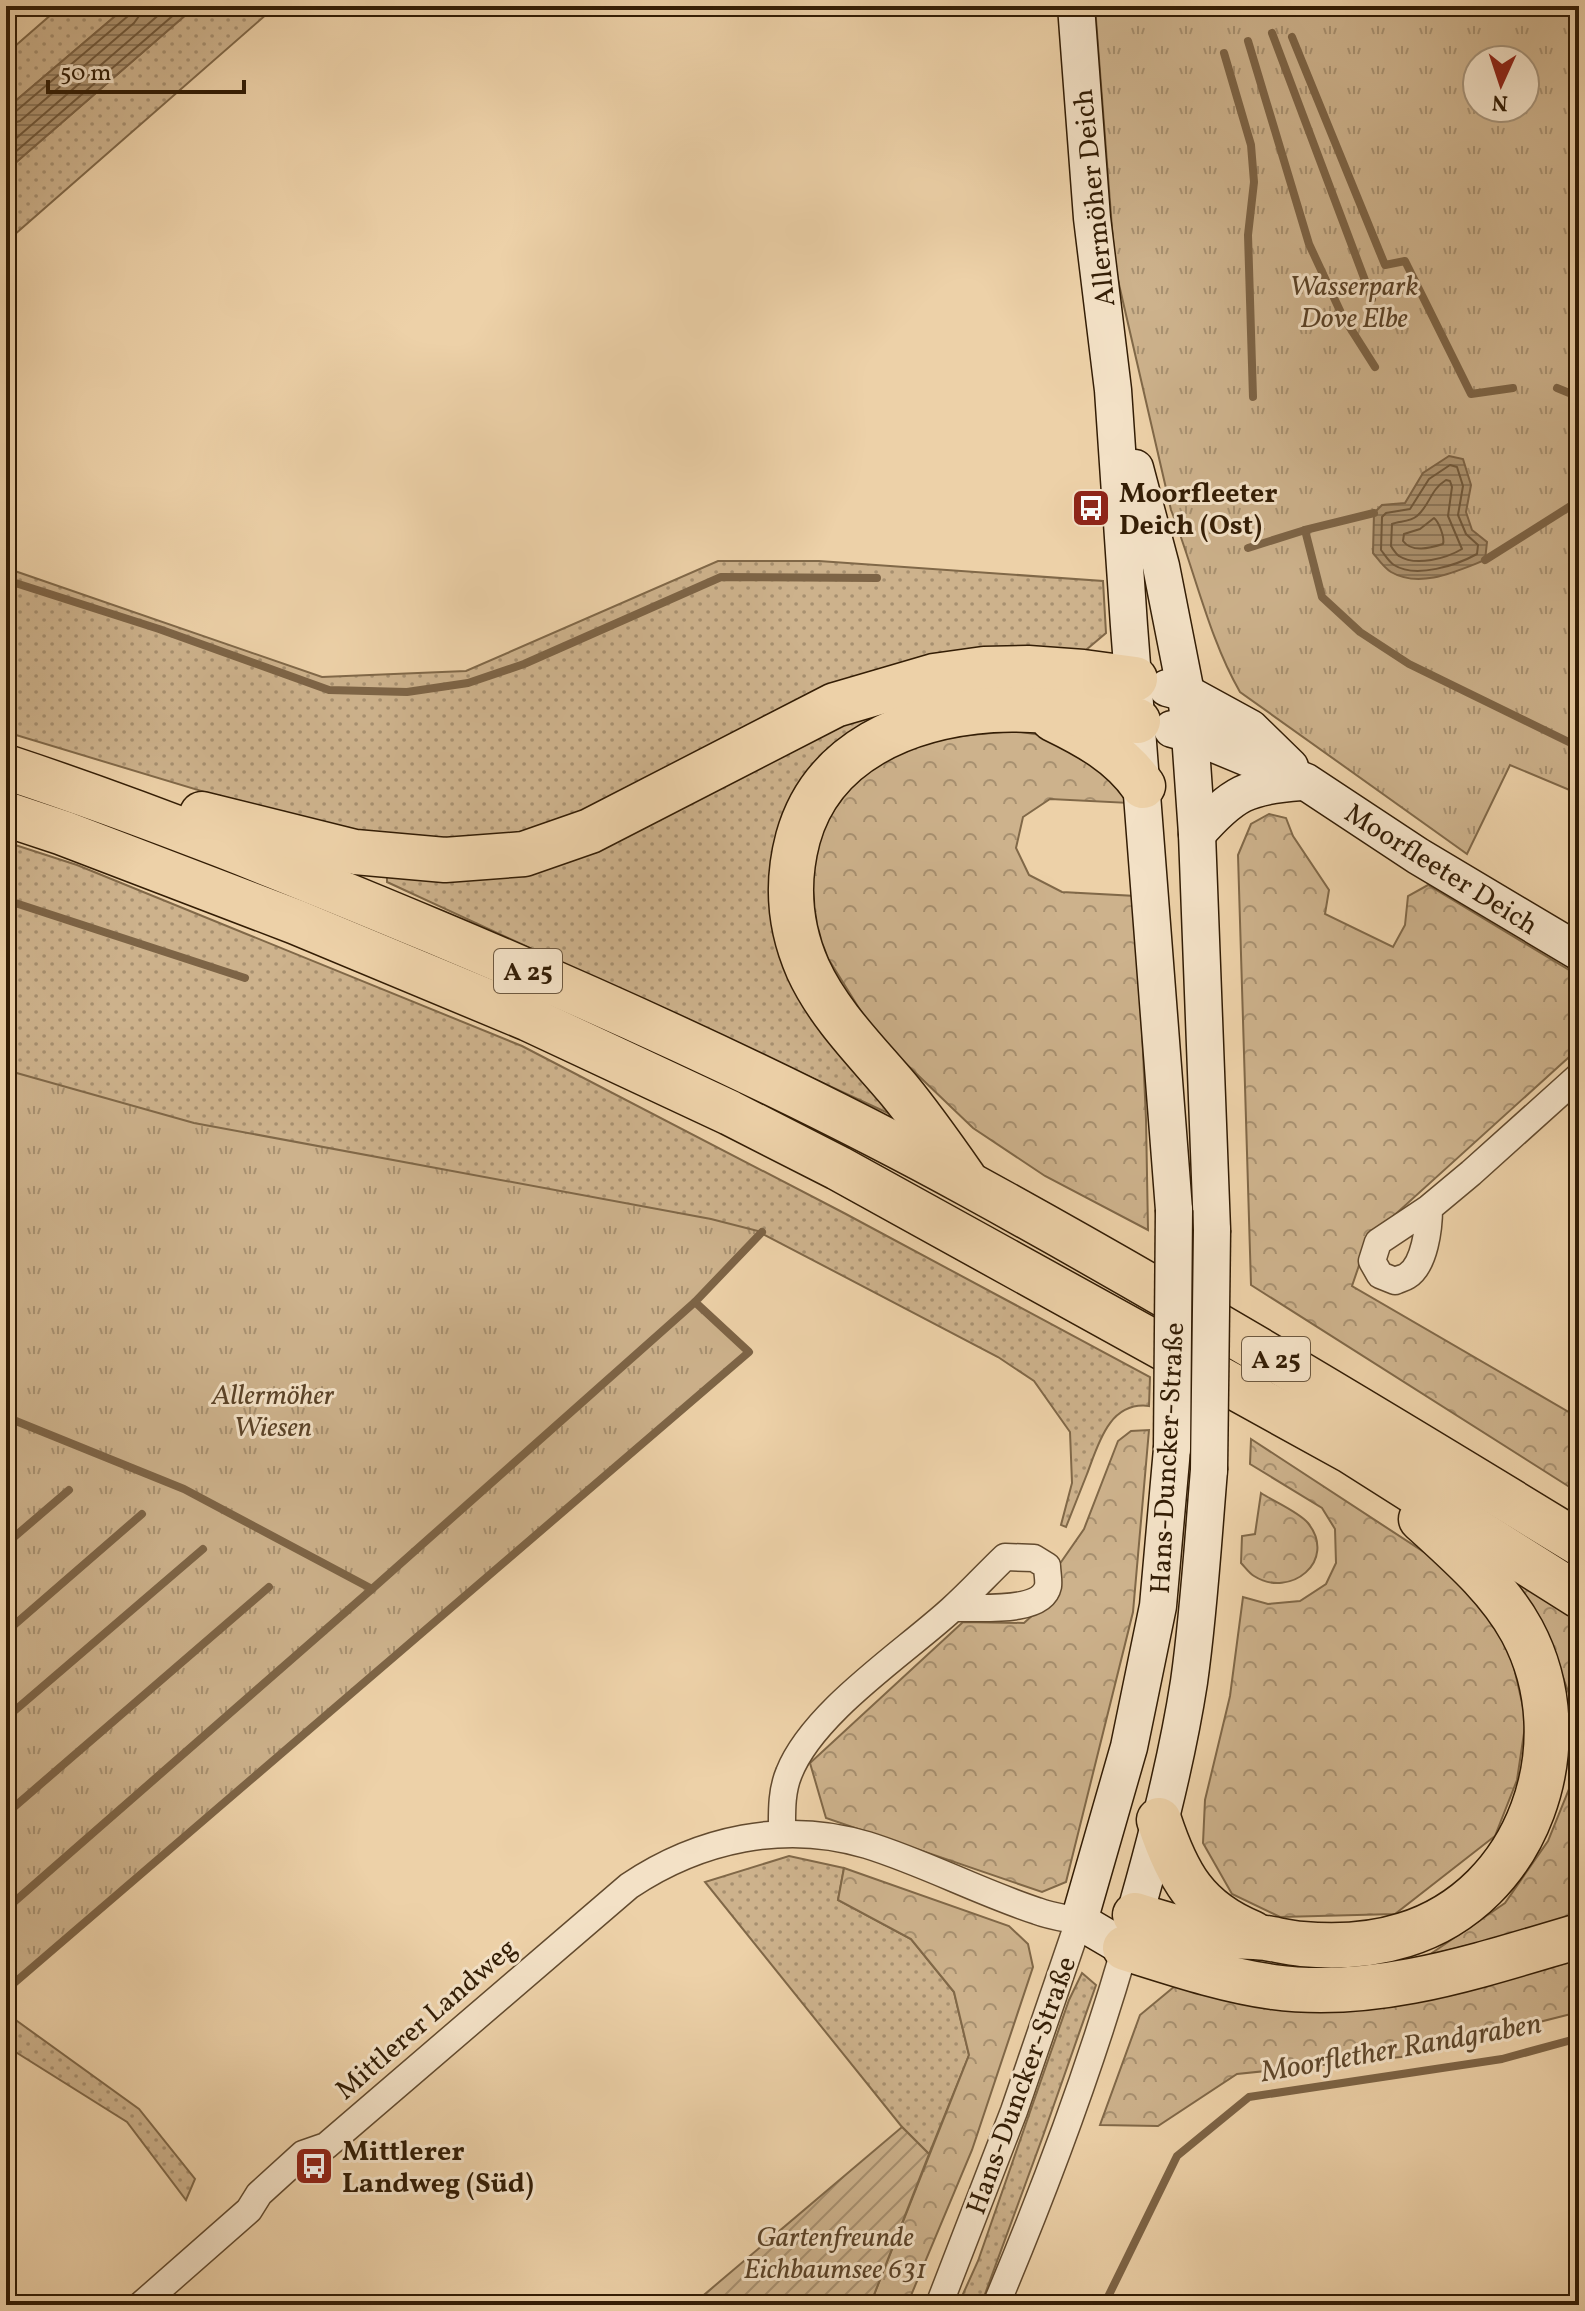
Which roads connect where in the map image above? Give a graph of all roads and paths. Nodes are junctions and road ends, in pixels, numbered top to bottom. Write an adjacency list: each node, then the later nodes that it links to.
1 (1076, 6): 2 (street, Allermöher Deich)
2 (1113, 390): 3 (street, Allermöher Deich); 4 (street, Allermöher Deich)
3 (1186, 693): 4 (street, Moorfleeter Deich); 6 (street, Allermöher Deich); 8 (street, Moorfleeter Deich)
4 (1136, 700): 5 (highway); 6 (street, Moorfleeter Deich); 9 (street, Hans-Duncker-Straße); 10 (highway)
5 (1037, 711): 9 (highway); 15 (highway)
6 (1190, 734): 8 (street, Moorfleeter Deich); 12 (street, Hans-Duncker-Straße)
7 (6, 767): 10 (highway, A 25)
8 (1306, 782): 12 (street); 13 (street, Moorfleeter Deich)
9 (1143, 786): 23 (street, Hans-Duncker-Straße, bridge)
10 (74, 789): 15 (highway, A 25)
11 (6, 814): 17 (highway, A 25)
12 (1197, 834): 21 (street, Hans-Duncker-Straße, bridge)
13 (1579, 952)
14 (1579, 1076): 16 (street)
15 (968, 1183): 18 (highway, A 25)
16 (1429, 1208)
17 (1350, 1451): 19 (highway, A 25); 26 (highway)
18 (1579, 1543)
19 (1579, 1596)
20 (954, 1608): 22 (street)
21 (1159, 1820): 24 (street, Hans-Duncker-Straße); 26 (highway)
22 (782, 1833): 23 (street, Mittlerer Landweg); 27 (street, Mittlerer Landweg)
23 (1079, 1921): 24 (street); 28 (street, Hans-Duncker-Straße)
24 (1130, 1932): 25 (highway); 26 (highway); 29 (street, Hans-Duncker-Straße)
25 (1579, 1936)
26 (1265, 1938)
27 (141, 2305)
28 (939, 2305)
29 (996, 2305)

